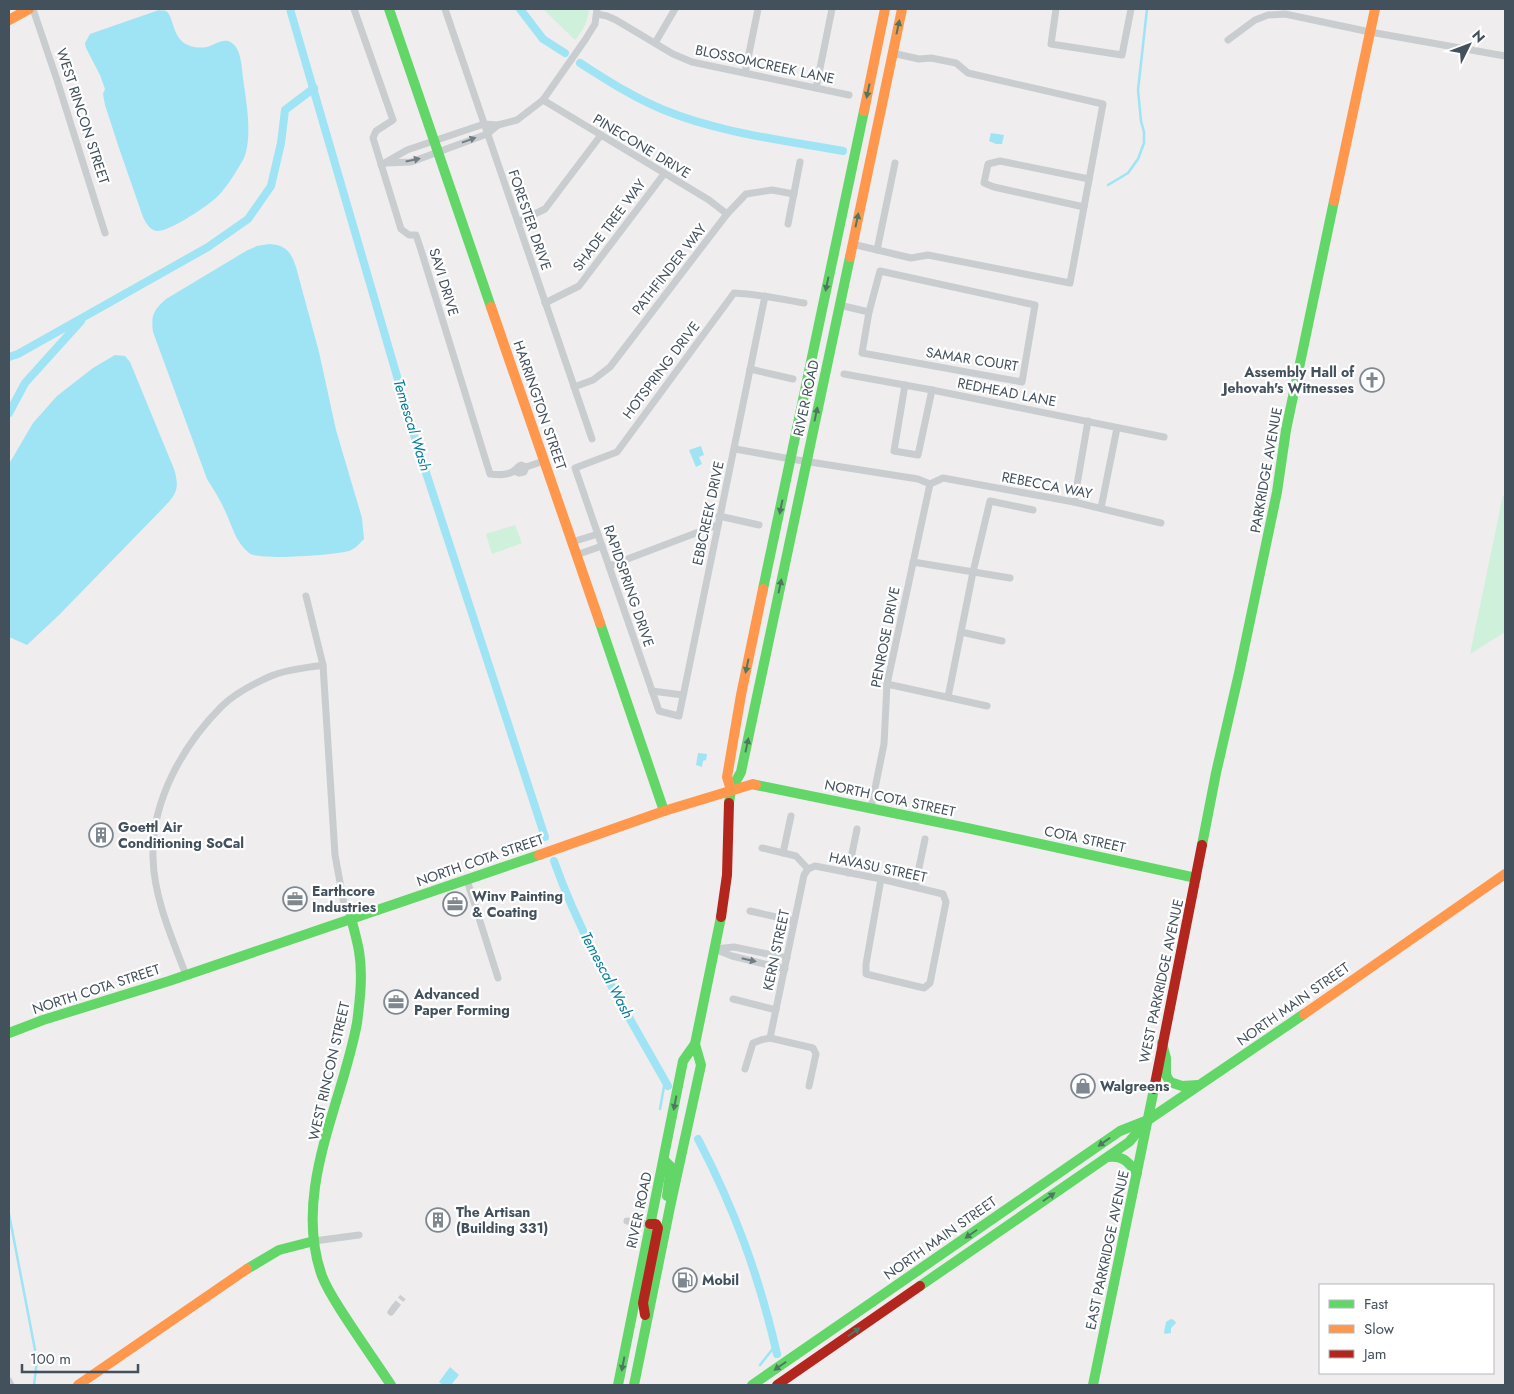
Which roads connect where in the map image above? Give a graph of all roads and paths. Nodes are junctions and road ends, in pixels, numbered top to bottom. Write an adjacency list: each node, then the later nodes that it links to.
1 (29, 9): 15 (main road)
2 (33, 9): 41 (street, WEST RINCON STREET)
3 (354, 9): 33 (street, SAVI DRIVE)
4 (389, 9): 29 (main road, HARRINGTON STREET)
5 (445, 9): 25 (street, FORESTER DRIVE)
6 (675, 9): 18 (street)
7 (758, 9): 21 (street)
8 (832, 9): 22 (street)
9 (886, 9): 60 (main road, RIVER ROAD, one-way to 60)
10 (902, 9): 19 (main road, RIVER ROAD, one-way to 10)
11 (1056, 9): 12 (street)
12 (1131, 9)
13 (1374, 9): 16 (main road, PARKRIDGE AVENUE)
14 (597, 12): 18 (street, BLOSSOMCREEK LANE); 24 (street)
15 (9, 20)
16 (1370, 32): 17 (street); 20 (street); 102 (main road, PARKRIDGE AVENUE)
17 (1228, 40)
18 (655, 43): 21 (street, BLOSSOMCREEK LANE)
19 (892, 53): 35 (street); 42 (main road, RIVER ROAD, one-way to 19)
20 (1505, 56)
21 (745, 73): 22 (street, BLOSSOMCREEK LANE)
22 (816, 88): 23 (street, BLOSSOMCREEK LANE)
23 (849, 95)
24 (543, 100): 26 (street); 28 (street, PINECONE DRIVE)
25 (484, 124): 26 (street); 27 (street, FORESTER DRIVE); 29 (street)
26 (498, 125): 27 (street)
27 (487, 134): 30 (street, one-way to 27); 39 (street, FORESTER DRIVE)
28 (601, 135): 34 (street, PINECONE DRIVE); 39 (street)
29 (435, 140): 30 (main road, HARRINGTON STREET); 33 (street)
30 (439, 151): 33 (street, one-way to 30); 61 (main road, HARRINGTON STREET)
31 (800, 162): 36 (street)
32 (895, 163): 43 (street)
33 (384, 164): 61 (street, SAVI DRIVE)
34 (664, 174): 38 (street, PINECONE DRIVE); 45 (street, SHADE TREE WAY)
35 (1089, 179): 37 (street); 37 (street)
36 (794, 194): 38 (street, PATHFINDER WAY); 40 (street)
37 (1084, 207): 43 (street)
38 (727, 214): 53 (street, PATHFINDER WAY)
39 (518, 222): 45 (street, FORESTER DRIVE)
40 (788, 224)
41 (105, 233)
42 (852, 244): 43 (street); 47 (main road, RIVER ROAD)
43 (877, 250)
44 (765, 296): 46 (street); 49 (street, EBBCREEK DRIVE); 63 (street, HOTSPRING DRIVE)
45 (546, 303): 53 (street, FORESTER DRIVE)
46 (804, 303)
47 (839, 305): 48 (street); 62 (main road, RIVER ROAD, one-way to 47)
48 (869, 312): 48 (street, SAMAR COURT)
49 (750, 370): 51 (street); 59 (street, EBBCREEK DRIVE)
50 (844, 374): 52 (street, REDHEAD LANE)
51 (793, 379)
52 (905, 385): 54 (street, REDHEAD LANE); 54 (street)
53 (574, 387): 58 (street, FORESTER DRIVE)
54 (932, 390): 55 (street, REDHEAD LANE)
55 (1088, 421): 56 (street, REDHEAD LANE); 65 (street)
56 (1117, 428): 57 (street, REDHEAD LANE); 66 (street)
57 (1164, 437)
58 (592, 439)
59 (735, 449): 60 (street); 68 (street, EBBCREEK DRIVE)
60 (791, 459): 62 (street); 90 (main road, RIVER ROAD, one-way to 90)
61 (544, 461): 73 (main road, HARRINGTON STREET)
62 (807, 461): 64 (street); 90 (main road, RIVER ROAD, one-way to 62)
63 (576, 468): 72 (street, RAPIDSPRING DRIVE)
64 (930, 484): 65 (street, REBECCA WAY); 76 (street, PENROSE DRIVE)
65 (1074, 502): 66 (street, REBECCA WAY)
66 (1101, 508): 69 (street, REBECCA WAY)
67 (1033, 510): 78 (street)
68 (719, 516): 70 (street, EBBCREEK DRIVE); 71 (street)
69 (1161, 523)
70 (718, 525): 77 (street); 86 (street, EBBCREEK DRIVE)
71 (759, 525)
72 (598, 534): 73 (street); 74 (street, RAPIDSPRING DRIVE)
73 (572, 542): 75 (main road, HARRINGTON STREET)
74 (602, 546): 75 (street); 77 (street, RAPIDSPRING DRIVE)
75 (576, 555): 92 (main road, HARRINGTON STREET)
76 (913, 562): 78 (street); 84 (street, PENROSE DRIVE)
77 (609, 566): 85 (street, RAPIDSPRING DRIVE)
78 (973, 572): 79 (street); 81 (street)
79 (1010, 578)
80 (306, 596): 83 (street, WEST RINCON STREET)
81 (961, 632): 82 (street); 87 (street)
82 (1002, 641)
83 (323, 665): 107 (street, WEST RINCON STREET); 112 (street)
84 (887, 684): 87 (street); 91 (street, PENROSE DRIVE)
85 (652, 691): 86 (street); 89 (street, RAPIDSPRING DRIVE)
86 (683, 695): 89 (street, EBBCREEK DRIVE)
87 (948, 697): 88 (street)
88 (987, 706)
89 (659, 711)
90 (732, 790): 91 (main road, NORTH COTA STREET); 92 (main road, NORTH COTA STREET); 109 (main road, RIVER ROAD)
91 (871, 808): 94 (main road, NORTH COTA STREET)
92 (664, 811): 104 (main road, NORTH COTA STREET)
93 (791, 816): 98 (street)
94 (967, 828): 102 (main road, COTA STREET)
95 (857, 829): 100 (street)
96 (926, 839): 105 (street)
97 (762, 848): 98 (street)
98 (783, 853): 99 (street)
99 (808, 869): 100 (street, HAVASU STREET); 108 (street, KERN STREET)
100 (848, 872): 103 (street, HAVASU STREET)
101 (1505, 874): 121 (main road, NORTH MAIN STREET)
102 (1196, 878): 118 (main road, WEST PARKRIDGE AVENUE)
103 (881, 879): 105 (street, HAVASU STREET); 105 (street, HAVASU STREET)
104 (468, 880): 107 (main road, NORTH COTA STREET); 113 (street)
105 (915, 887)
106 (750, 911): 108 (street)
107 (351, 918): 112 (main road, NORTH COTA STREET); 131 (main road, WEST RINCON STREET)
108 (794, 921): 110 (street, KERN STREET)
109 (714, 949): 110 (street); 111 (street, one-way to 111); 119 (main road, RIVER ROAD)
110 (787, 958): 111 (street, KERN STREET)
111 (784, 969): 115 (street, KERN STREET)
112 (186, 975): 116 (main road, NORTH COTA STREET)
113 (498, 978)
114 (732, 999): 115 (street)
115 (776, 1010): 117 (street, KERN STREET)
116 (9, 1033)
117 (770, 1038): 120 (street); 122 (street)
118 (1162, 1043): 121 (main road); 123 (main road, WEST PARKRIDGE AVENUE)
119 (696, 1044): 125 (main road, RIVER ROAD, one-way to 125); 127 (main road, RIVER ROAD)
120 (745, 1069)
121 (1200, 1085): 123 (main road, NORTH MAIN STREET)
122 (809, 1086)
123 (1148, 1120): 124 (main road, NORTH MAIN STREET); 126 (main road, EAST PARKRIDGE AVENUE); 139 (main road, NORTH MAIN STREET, one-way to 139)
124 (1107, 1157): 126 (main road); 140 (main road, NORTH MAIN STREET, one-way to 124)
125 (664, 1160): 127 (main road); 129 (main road, RIVER ROAD)
126 (1137, 1173): 141 (main road, EAST PARKRIDGE AVENUE)
127 (670, 1207): 132 (main road, RIVER ROAD)
128 (627, 1221): 129 (street)
129 (650, 1224): 132 (main road); 137 (main road, RIVER ROAD, one-way to 137)
130 (359, 1235): 131 (street)
131 (314, 1241): 135 (main road); 136 (main road, WEST RINCON STREET)
132 (646, 1320): 138 (main road, RIVER ROAD)
133 (9, 1381): 134 (street)
134 (11, 1385)
135 (78, 1385)
136 (392, 1385)
137 (618, 1385)
138 (634, 1385)
139 (753, 1385)
140 (777, 1385)
141 (1093, 1385)

